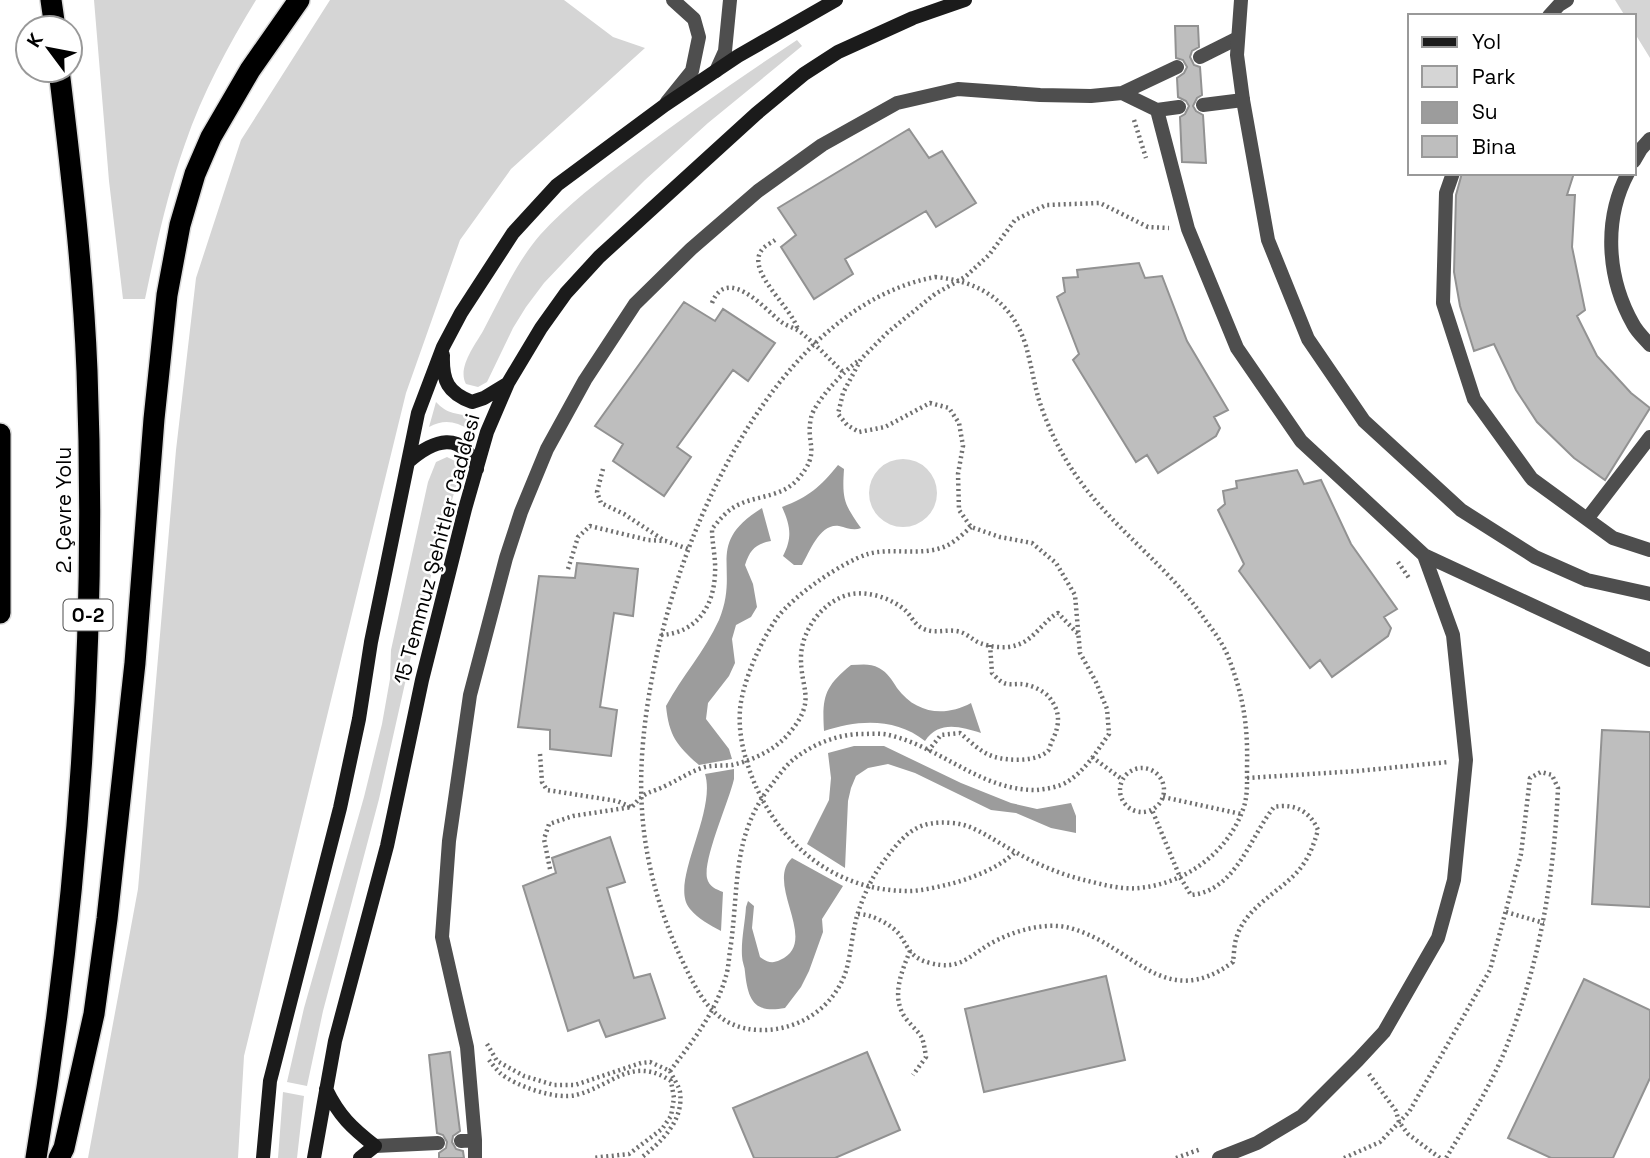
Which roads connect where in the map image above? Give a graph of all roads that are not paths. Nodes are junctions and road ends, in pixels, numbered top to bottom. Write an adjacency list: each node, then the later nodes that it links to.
1 (299, 0): 42 (highway)
2 (673, 0): 16 (street)
3 (730, 0): 12 (street)
4 (836, 0): 12 (main road, 15 Temmuz Şehitler Caddesi)
5 (965, 0): 26 (main road, 15 Temmuz Şehitler Caddesi)
6 (1241, 0): 9 (street)
7 (1567, 0): 8 (street)
8 (1551, 14)
9 (1238, 38): 10 (street); 15 (street)
10 (1200, 57)
11 (1177, 68): 14 (street)
12 (716, 71): 16 (main road, 15 Temmuz Şehitler Caddesi)
13 (61, 84): 41 (highway, 2. Çevre Yolu / O-2)
14 (1122, 93): 19 (street); 46 (street)
15 (1243, 100): 17 (street); 34 (street)
16 (665, 104): 25 (main road, 15 Temmuz Şehitler Caddesi)
17 (1203, 105)
18 (1179, 107): 19 (street)
19 (1157, 110): 33 (street)
20 (1650, 139): 21 (street)
21 (1636, 158)
22 (1452, 175): 31 (street)
23 (1627, 175): 24 (street)
24 (1650, 345)
25 (443, 346): 26 (main road); 29 (main road, 15 Temmuz Şehitler Caddesi)
26 (508, 383): 30 (main road, 15 Temmuz Şehitler Caddesi)
27 (0, 434): 35 (highway)
28 (1650, 438): 31 (street)
29 (407, 463): 30 (main road); 43 (main road, 15 Temmuz Şehitler Caddesi)
30 (477, 469): 37 (main road, 15 Temmuz Şehitler Caddesi)
31 (1587, 519): 32 (street)
32 (1650, 550)
33 (1424, 555): 36 (street); 40 (street)
34 (1646, 595)
35 (0, 612)
36 (1650, 660)
37 (326, 1089): 39 (main road); 44 (main road, 15 Temmuz Şehitler Caddesi)
38 (438, 1143): 39 (street)
39 (375, 1150): 45 (main road)
40 (1216, 1151)
41 (36, 1158)
42 (59, 1158)
43 (263, 1158)
44 (314, 1158)
45 (360, 1158)
46 (475, 1158)

